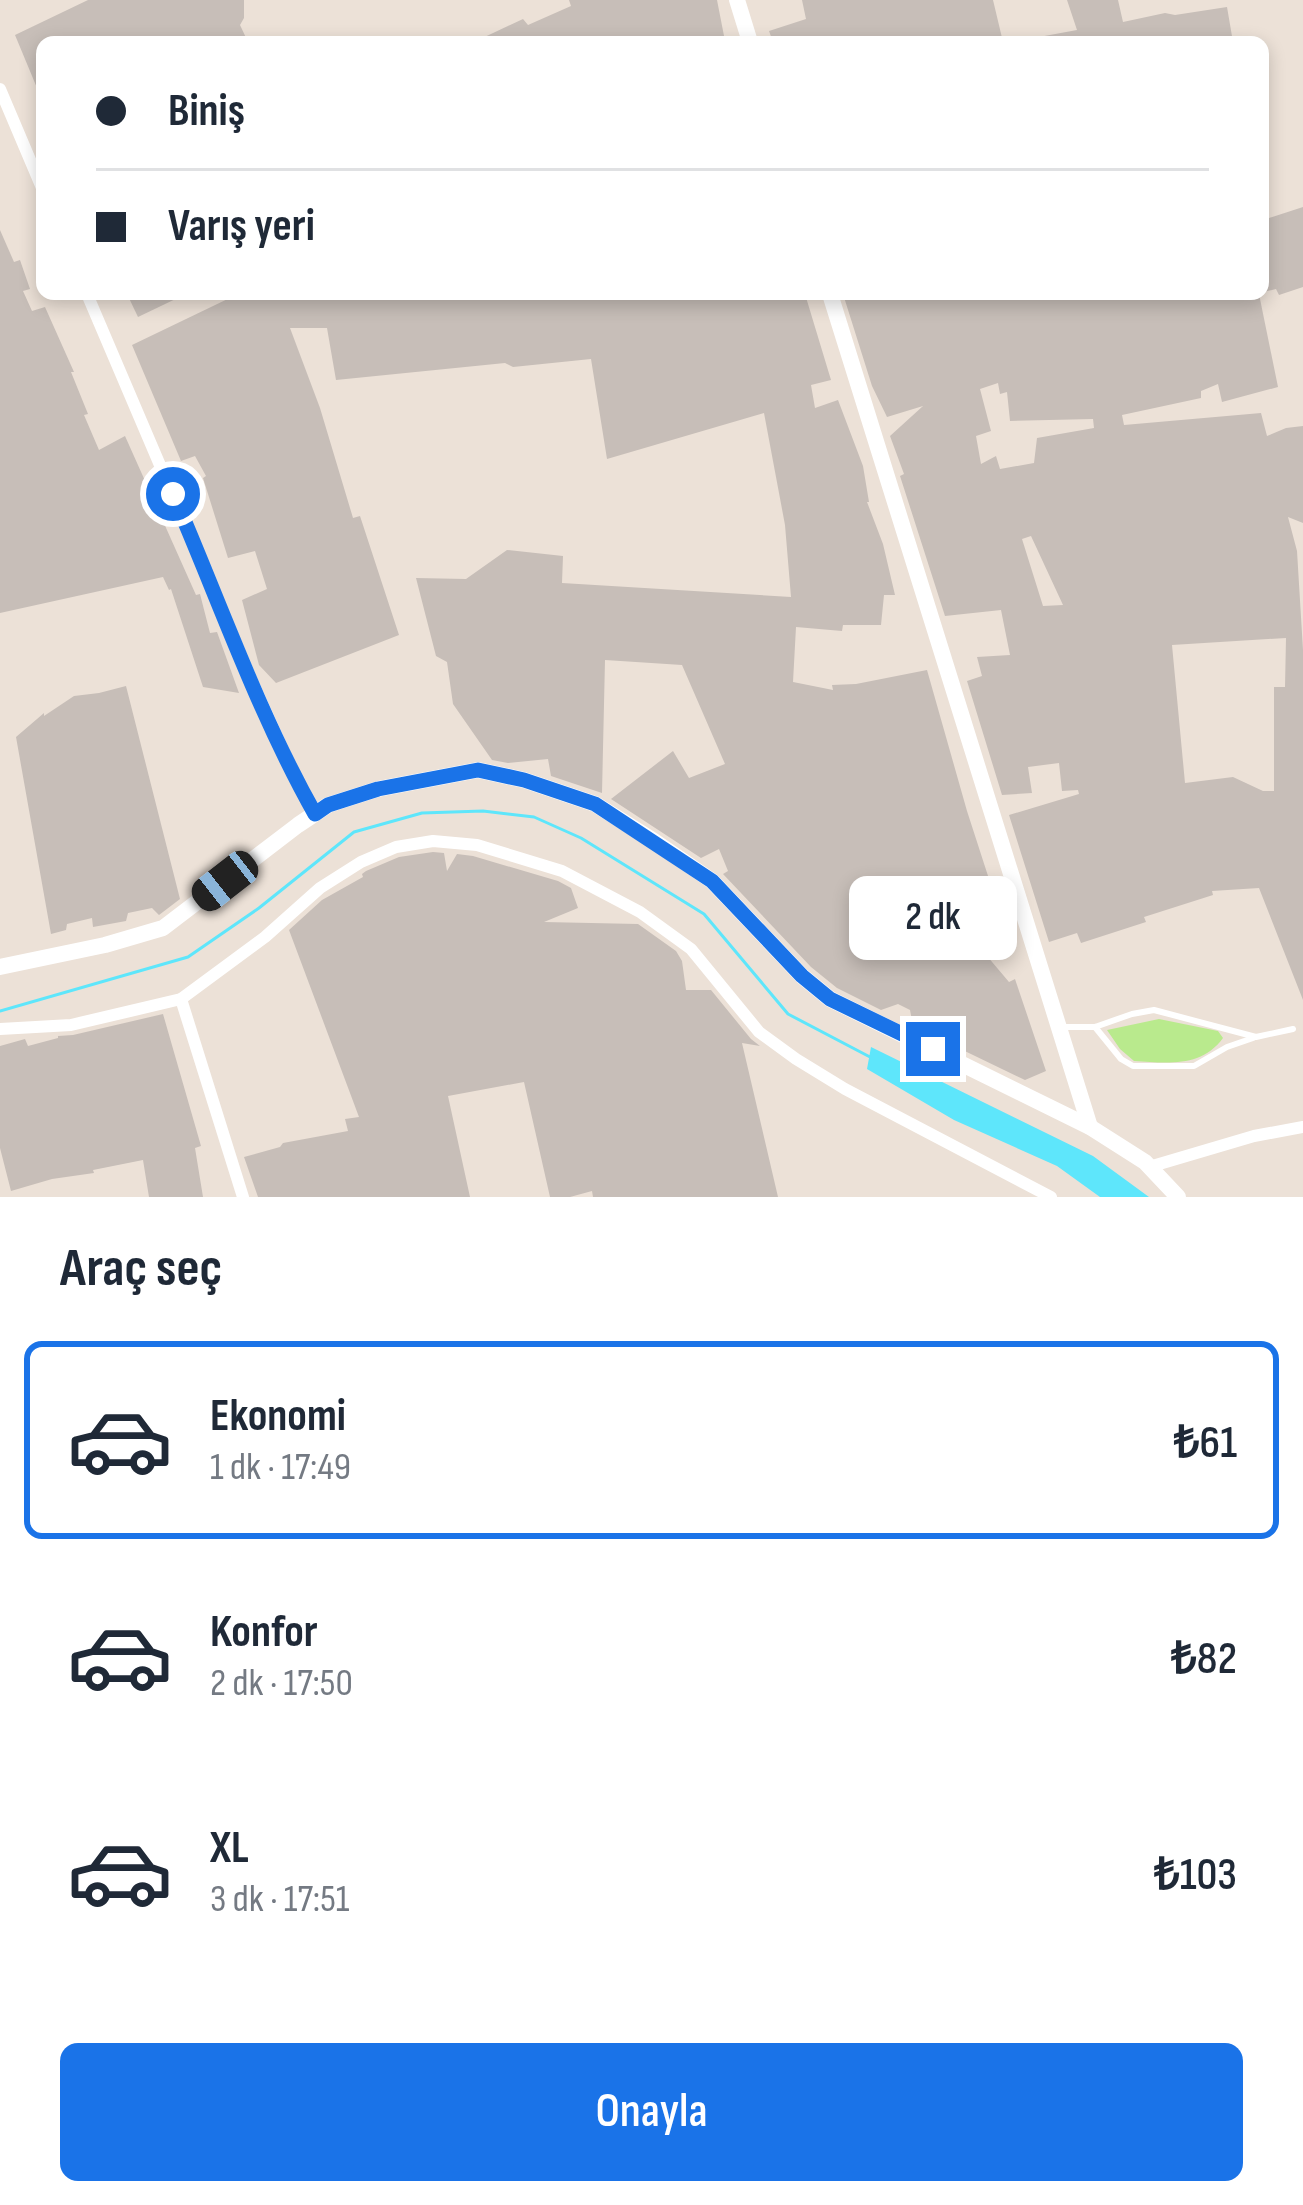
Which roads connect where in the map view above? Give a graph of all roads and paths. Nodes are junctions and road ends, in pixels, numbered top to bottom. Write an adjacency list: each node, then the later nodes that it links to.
1 (737, 0): 2 (street)
2 (748, 36)
3 (0, 89): 4 (street)
4 (36, 174)
5 (90, 300): 7 (street)
6 (832, 300): 11 (street)
7 (315, 814): 8 (street); 17 (street)
8 (0, 967)
9 (181, 999): 12 (street); 20 (street); 21 (street)
10 (1095, 1027): 11 (lane); 14 (lane); 16 (lane)
11 (1059, 1028): 17 (street)
12 (0, 1029)
13 (1293, 1029): 15 (lane)
14 (1229, 1030): 15 (lane); 16 (lane)
15 (1256, 1037): 16 (lane)
16 (1227, 1047)
17 (1090, 1127): 19 (street)
18 (1303, 1127): 19 (street)
19 (1149, 1167): 22 (street)
20 (243, 1197)
21 (1051, 1197)
22 (1178, 1197)

